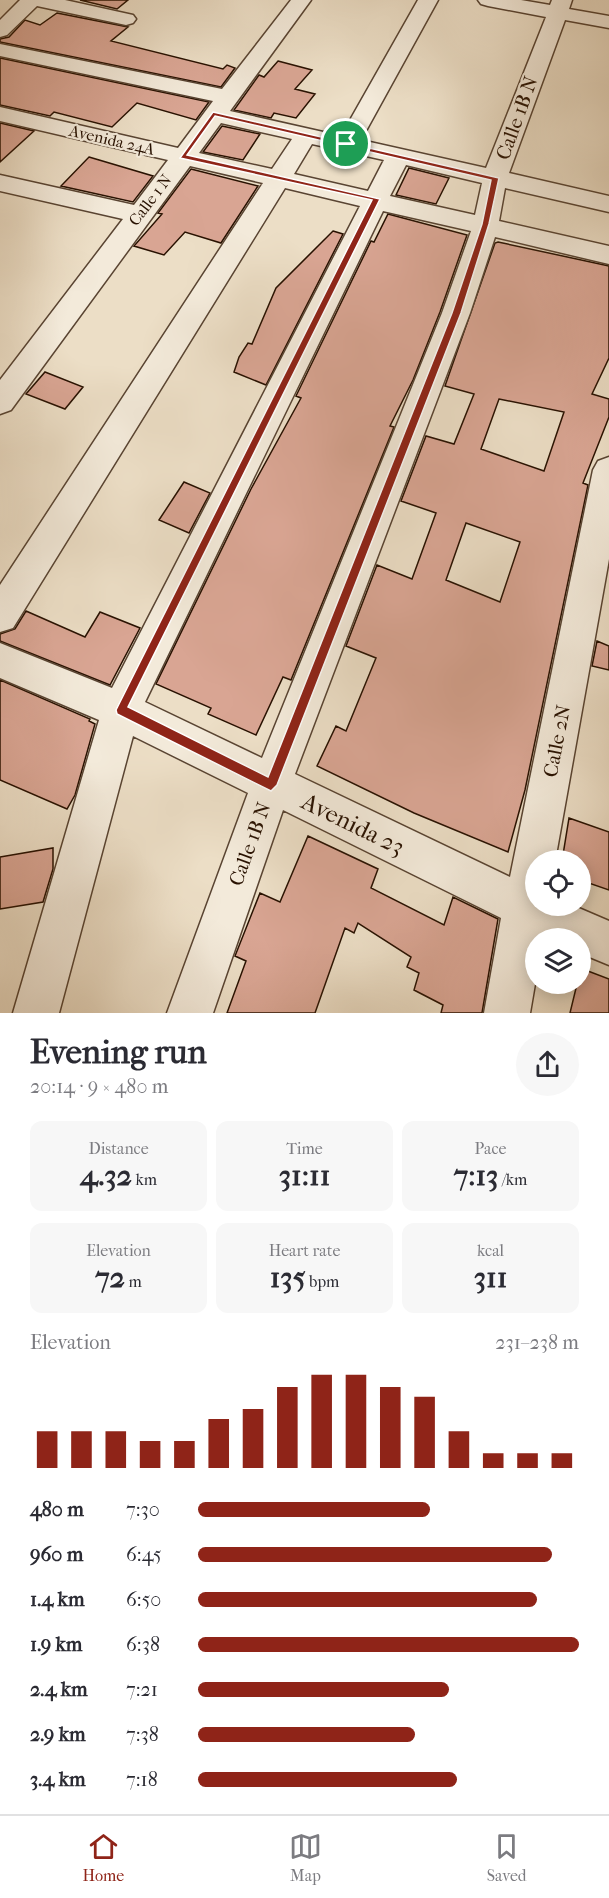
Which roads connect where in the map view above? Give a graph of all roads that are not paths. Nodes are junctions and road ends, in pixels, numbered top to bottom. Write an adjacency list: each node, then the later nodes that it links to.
1 (32, 0): 9 (street)
2 (37, 0): 7 (street)
3 (301, 0): 11 (street, Calle 1 N)
4 (428, 0): 14 (street)
5 (488, 0): 6 (street)
6 (559, 6): 8 (street); 18 (street, Calle 1B N)
7 (126, 18)
8 (609, 22)
9 (0, 32)
10 (0, 50): 11 (street)
11 (220, 106): 13 (street); 15 (street, Calle 1 N)
12 (0, 114): 15 (street, Avenida 24A)
13 (306, 135): 14 (street); 17 (street)
14 (346, 144): 16 (street)
15 (183, 156): 17 (street, Avenida 24A); 22 (street, Calle 1 N)
16 (398, 156): 18 (street); 20 (street)
17 (279, 177): 20 (street, Avenida 24A); 27 (street)
18 (495, 178): 21 (street); 23 (street, Calle 1B N)
19 (0, 183): 22 (street)
20 (377, 199): 23 (street, Avenida 24A); 29 (street)
21 (609, 204)
22 (140, 214): 25 (street, Calle 1 N)
23 (486, 224): 24 (street, Avenida 24A); 30 (street, Calle 1B N)
24 (609, 255)
25 (0, 402)
26 (609, 470): 31 (street, Calle 2N)
27 (0, 616)
28 (0, 660): 29 (street, Avenida 23)
29 (121, 710): 30 (street, Avenida 23); 35 (street)
30 (271, 785): 32 (street, Avenida 23); 36 (street, Calle 1B N)
31 (536, 850)
32 (525, 907): 37 (street, Calle 2N)
33 (546, 916): 34 (street, Avenida 23)
34 (609, 943)
35 (36, 1013)
36 (190, 1013)
37 (507, 1013)

